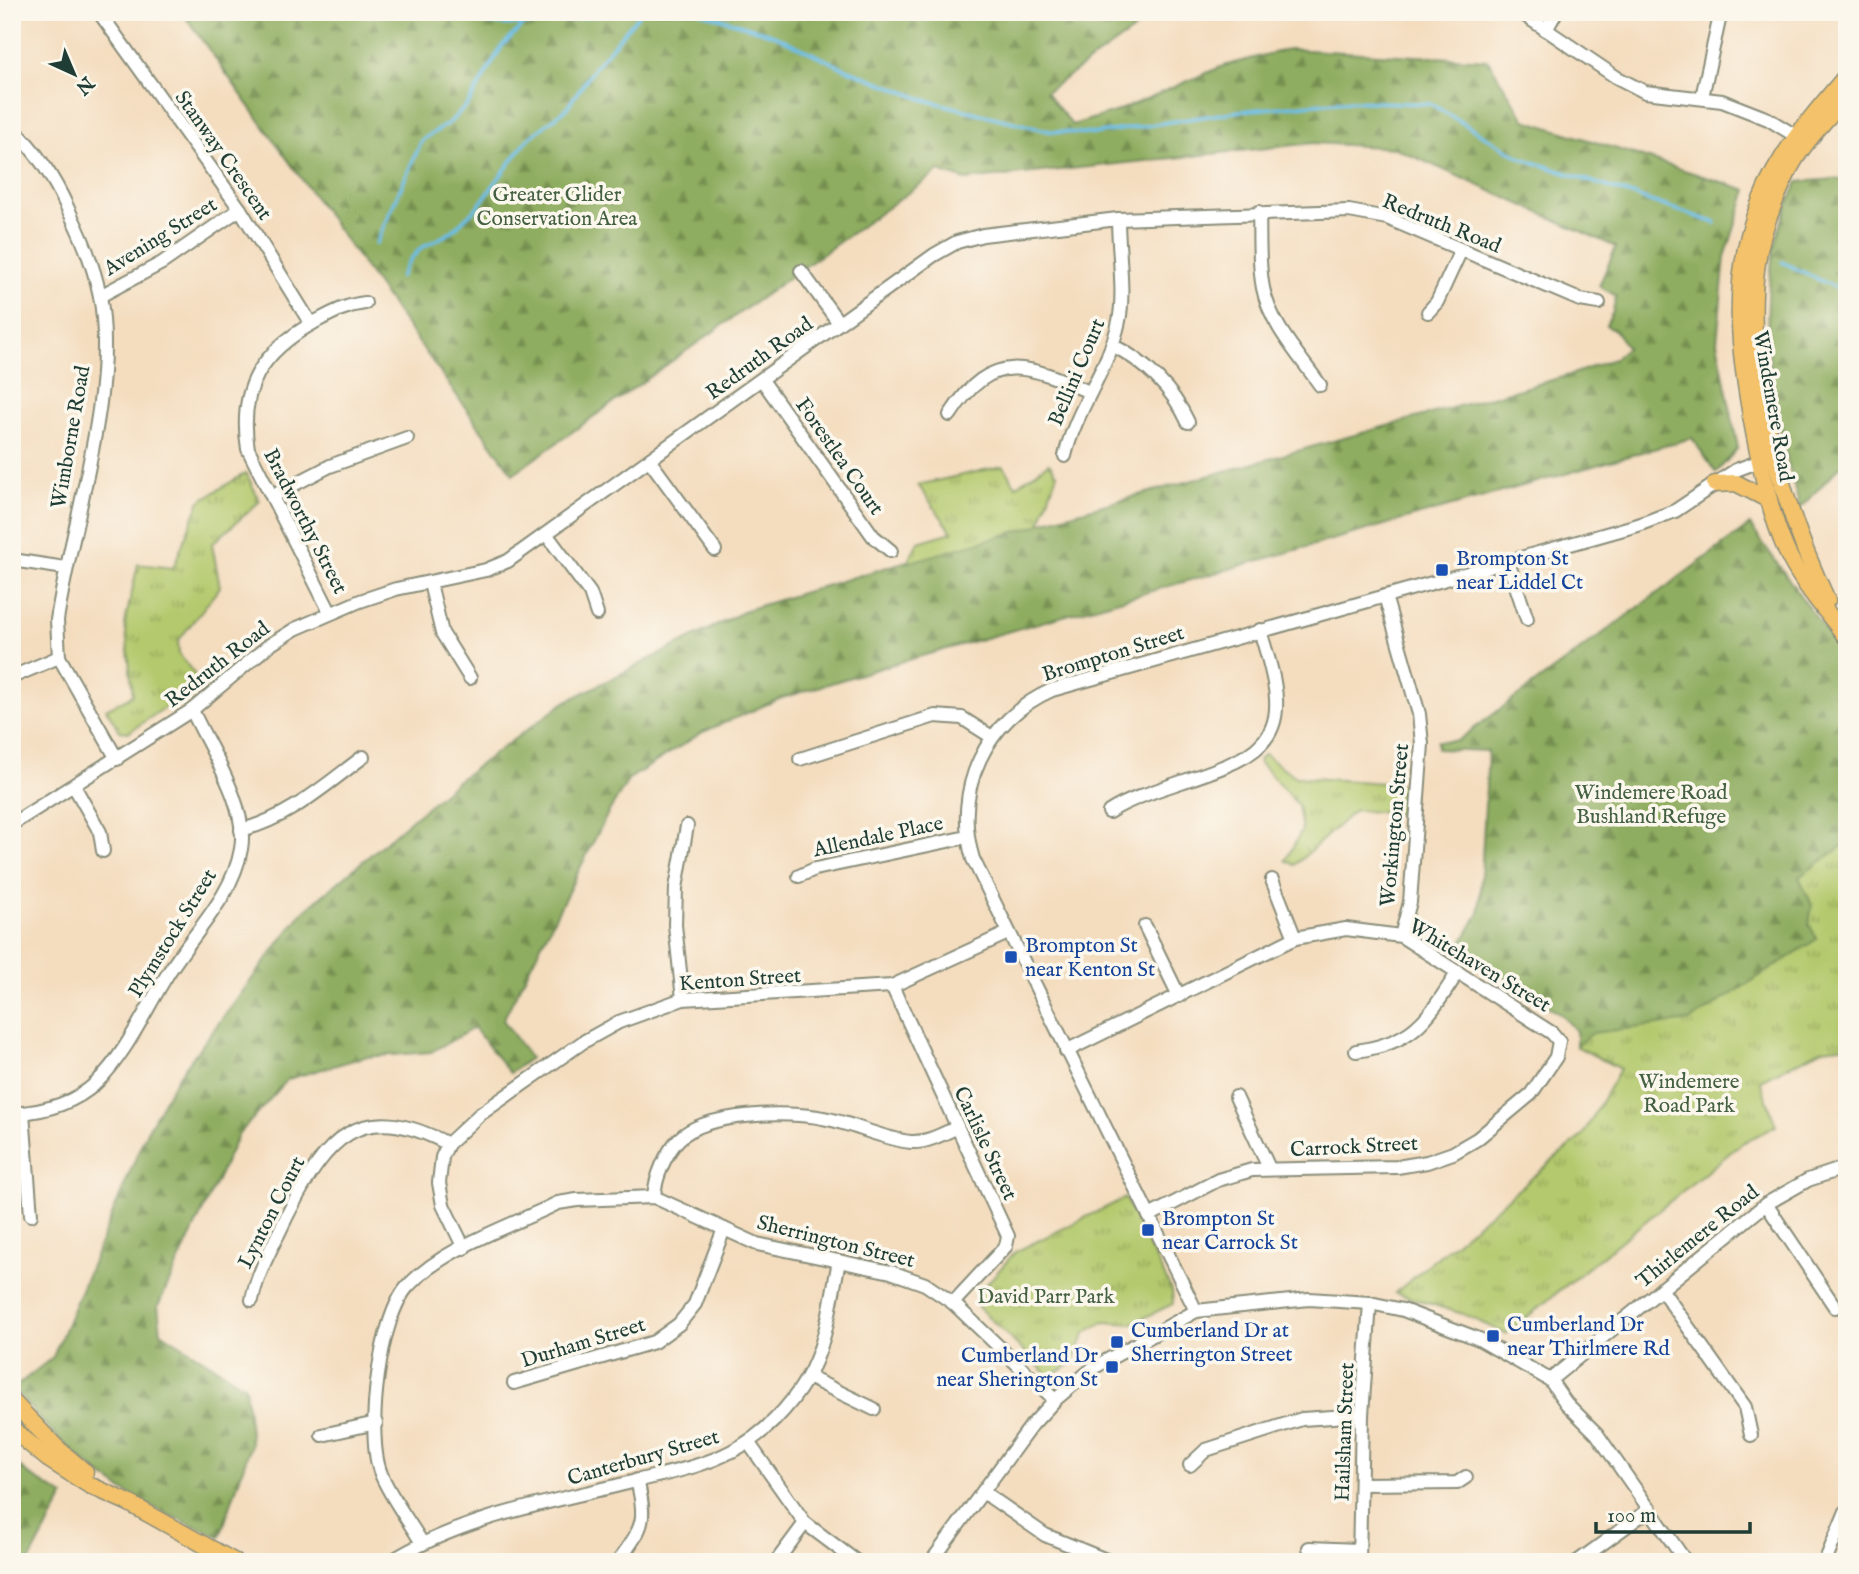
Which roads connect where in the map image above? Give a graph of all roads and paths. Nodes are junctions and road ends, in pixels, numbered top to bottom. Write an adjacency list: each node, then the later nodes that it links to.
1 (99, 12): 11 (street, Stanway Crescent)
2 (1520, 12): 5 (street)
3 (1556, 12): 5 (street)
4 (1724, 12): 8 (street)
5 (1546, 30): 8 (street)
6 (1847, 75): 10 (main road, Windemere Road)
7 (1847, 95): 10 (main road, Windemere Road)
8 (1702, 97): 10 (street)
9 (12, 128): 16 (street, Wimborne Road)
10 (1801, 140): 30 (main road, Windemere Road)
11 (240, 209): 16 (street, Avening Street); 21 (street, Stanway Crescent)
12 (1259, 212): 13 (street, Redruth Road); 14 (street, Redruth Road); 24 (street)
13 (1118, 219): 20 (street, Redruth Road); 22 (street, Bellini Court)
14 (1461, 250): 18 (street, Redruth Road); 19 (street)
15 (801, 271): 20 (street)
16 (100, 296): 40 (street, Wimborne Road)
17 (365, 303): 21 (street, Bradworthy Street)
18 (1599, 303)
19 (1428, 312)
20 (839, 323): 23 (street, Redruth Road)
21 (311, 324): 33 (street, Bradworthy Street)
22 (1112, 345): 25 (street, Bellini Court); 27 (street)
23 (762, 380): 31 (street, Redruth Road); 37 (street, Forestlea Court)
24 (1320, 385)
25 (1089, 392): 26 (street); 29 (street, Bellini Court)
26 (950, 415)
27 (1188, 422)
28 (407, 438): 33 (street)
29 (1065, 456)
30 (1767, 458): 32 (street, Brompton Street); 34 (main road, Windemere Road); 47 (main road, Windemere Road)
31 (650, 461): 35 (street, Redruth Road); 36 (street)
32 (1715, 484): 34 (main road); 39 (street, Brompton Street)
33 (272, 496): 43 (street, Bradworthy Street)
34 (1769, 500): 47 (main road, Windemere Road)
35 (547, 535): 41 (street, Redruth Road); 44 (street)
36 (715, 551)
37 (891, 551)
38 (12, 560): 40 (street)
39 (1508, 562): 42 (street, Brompton Street); 45 (street)
40 (65, 568): 48 (street, Wimborne Road)
41 (430, 583): 43 (street, Redruth Road); 50 (street)
42 (1385, 596): 46 (street, Brompton Street); 67 (street, Workington Street)
43 (330, 612): 51 (street, Redruth Road)
44 (597, 614)
45 (1527, 619)
46 (1260, 630): 52 (street, Brompton Street); 57 (street)
47 (1843, 633)
48 (59, 657): 49 (street); 54 (street, Wimborne Road)
49 (12, 677)
50 (470, 678)
51 (192, 710): 54 (street, Redruth Road); 60 (street, Plymstock Street)
52 (992, 737): 55 (street); 61 (street, Brompton Street)
53 (363, 757): 60 (street)
54 (117, 759): 56 (street, Redruth Road)
55 (800, 759)
56 (74, 786): 58 (street, Redruth Road); 62 (street)
57 (1109, 812)
58 (12, 824)
59 (687, 826): 72 (street)
60 (242, 830): 77 (street, Plymstock Street)
61 (967, 837): 63 (street, Allendale Place); 66 (street, Brompton Street)
62 (103, 851)
63 (799, 876)
64 (1272, 880): 68 (street)
65 (1145, 926): 71 (street)
66 (1008, 933): 70 (street, Kenton Street); 74 (street, Brompton Street)
67 (1401, 936): 68 (street, Whitehaven Street); 69 (street, Whitehaven Street)
68 (1295, 938): 71 (street, Whitehaven Street)
69 (1458, 972): 73 (street, Whitehaven Street); 75 (street)
70 (892, 986): 72 (street, Kenton Street); 78 (street, Carlisle Street)
71 (1179, 996): 74 (street, Whitehaven Street)
72 (683, 999): 79 (street, Kenton Street)
73 (1559, 1041): 81 (street, Carrock Street)
74 (1066, 1051): 85 (street, Brompton Street)
75 (1356, 1051)
76 (1236, 1097): 81 (street)
77 (17, 1114): 84 (street)
78 (956, 1128): 82 (street); 91 (street, Carlisle Street)
79 (447, 1143): 87 (street); 90 (street, Lynton Court)
80 (1847, 1167): 83 (street, Thirlemere Road)
81 (1269, 1168): 85 (street, Carrock Street)
82 (654, 1197): 86 (street, Sherrington Street); 87 (street, Sherrington Street)
83 (1766, 1204): 89 (street, Thirlemere Road); 93 (street)
84 (31, 1215)
85 (1149, 1216): 94 (street, Brompton Street)
86 (724, 1229): 88 (street, Sherrington Street); 97 (street, Durham Street)
87 (464, 1248): 102 (street, Sherrington Street)
88 (839, 1261): 91 (street, Sherrington Street); 95 (street, Canterbury Street)
89 (1661, 1289): 96 (street, Thirlemere Road); 105 (street)
90 (252, 1300)
91 (953, 1303): 98 (street, Sherrington Street)
92 (1370, 1303): 94 (street); 96 (street); 101 (street, Hailsham Street)
93 (1835, 1307)
94 (1196, 1311): 98 (street)
95 (808, 1377): 100 (street); 106 (street, Canterbury Street)
96 (1550, 1380): 113 (street)
97 (514, 1383)
98 (1055, 1400): 111 (street)
99 (12, 1401): 112 (main road)
100 (874, 1409)
101 (1362, 1415): 107 (street); 110 (street, Hailsham Street)
102 (376, 1423): 104 (street); 116 (street, Sherrington Street)
103 (12, 1429): 112 (main road)
104 (322, 1435)
105 (1751, 1436)
106 (748, 1442): 109 (street, Canterbury Street); 115 (street)
107 (1191, 1465)
108 (1466, 1477): 110 (street)
109 (637, 1480): 116 (street, Canterbury Street); 122 (street)
110 (1362, 1484): 118 (street, Hailsham Street)
111 (983, 1492): 119 (street); 125 (street)
112 (127, 1502): 120 (main road)
113 (1650, 1509): 127 (street); 128 (street)
114 (1847, 1509): 129 (street)
115 (805, 1523): 123 (street); 124 (street)
116 (422, 1543): 121 (street, Canterbury Street)
117 (1309, 1548): 118 (street)
118 (1359, 1556)
119 (1094, 1559): 126 (street)
120 (235, 1562)
121 (390, 1562)
122 (618, 1562)
123 (776, 1562)
124 (857, 1562)
125 (931, 1562)
126 (1111, 1562)
127 (1577, 1562)
128 (1686, 1562)
129 (1825, 1562)

